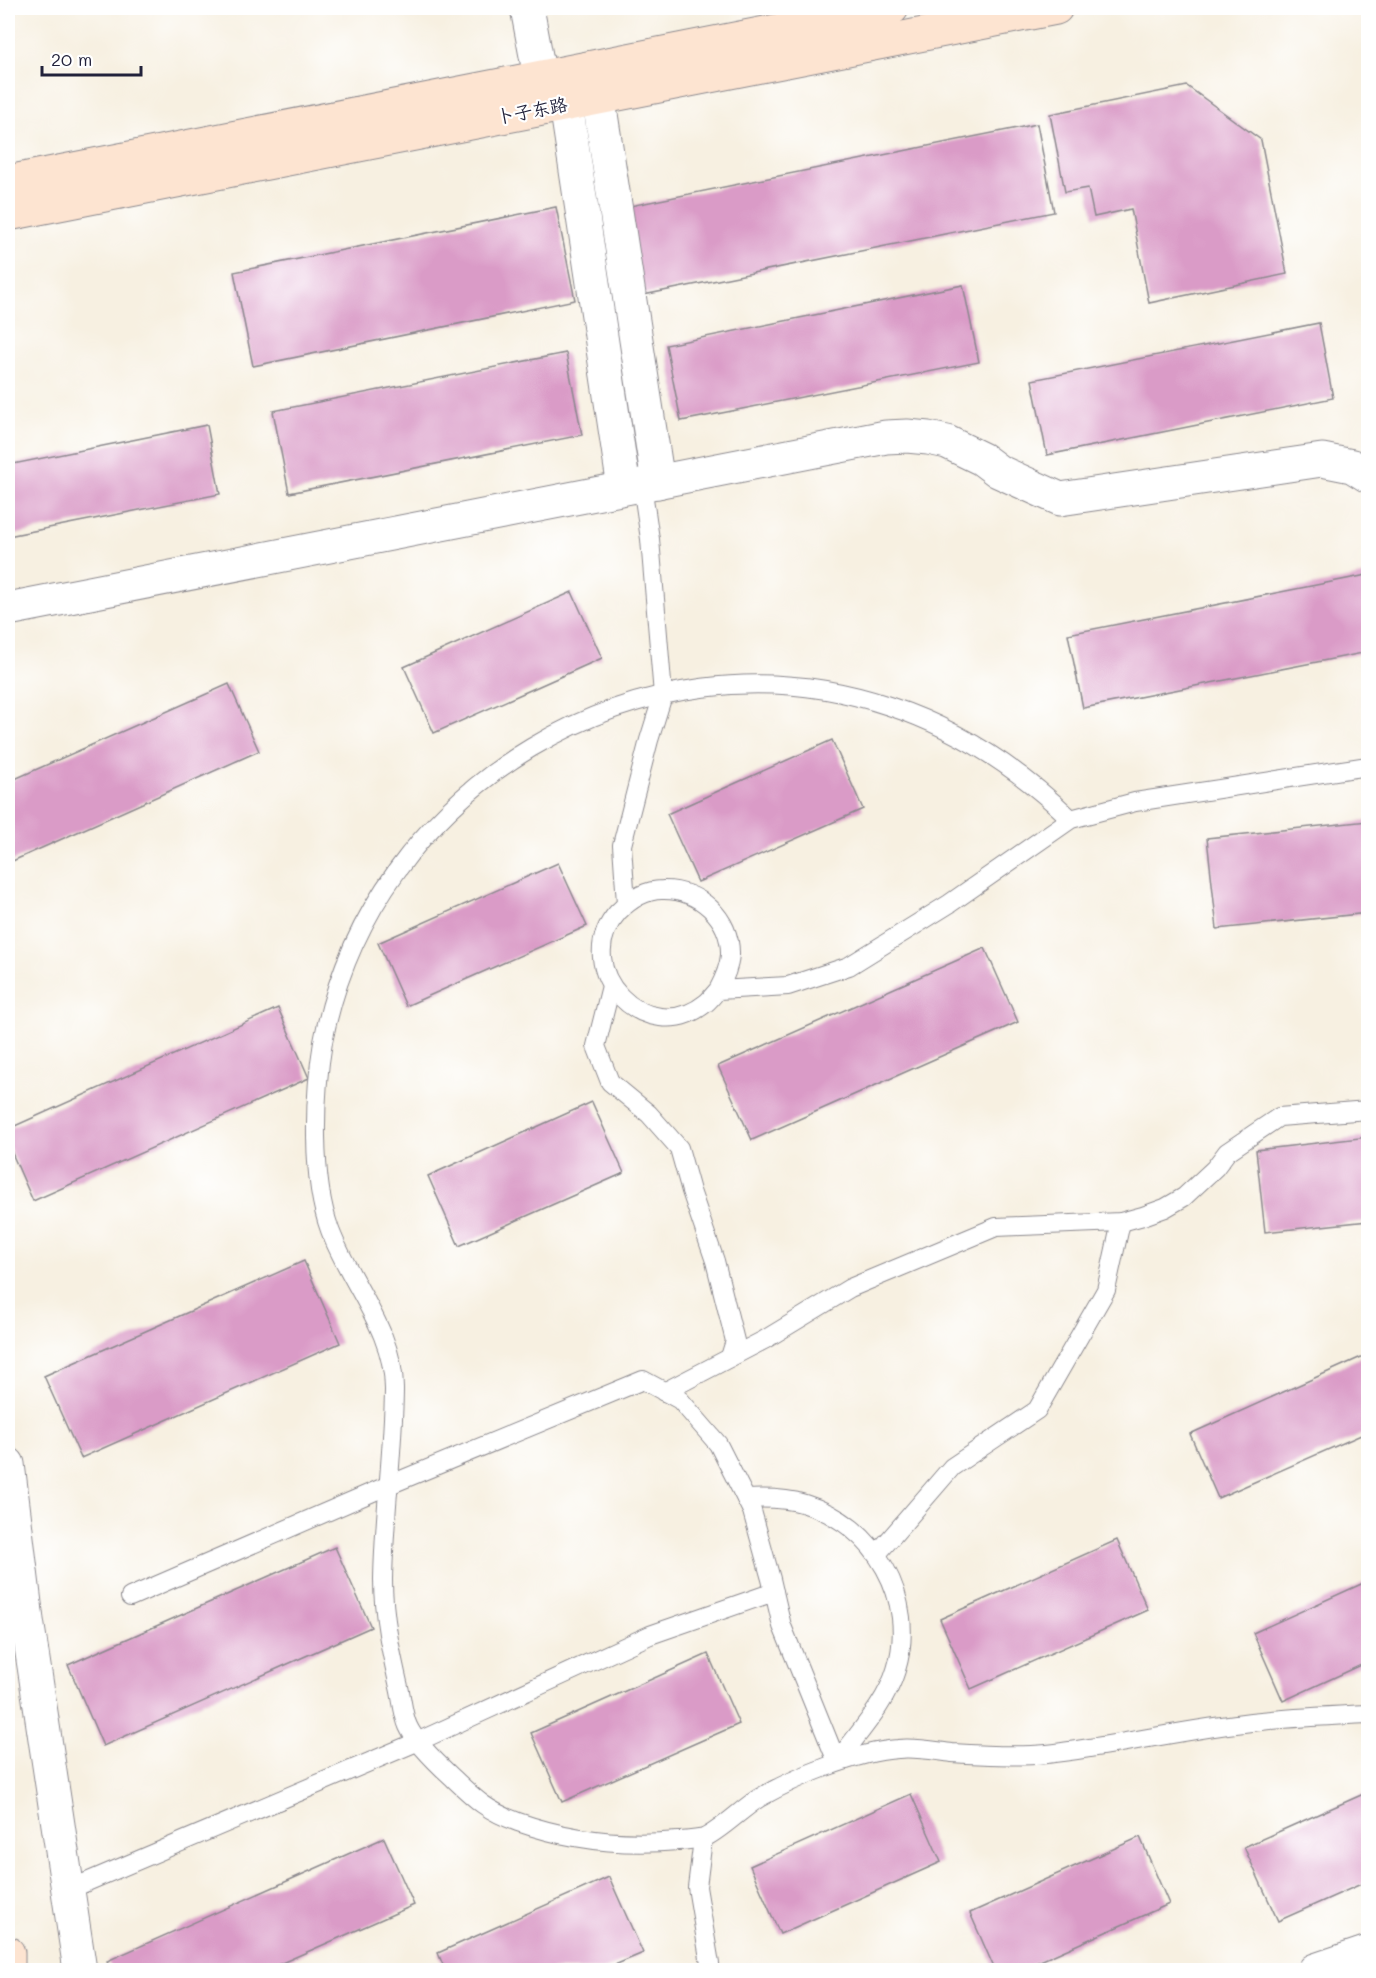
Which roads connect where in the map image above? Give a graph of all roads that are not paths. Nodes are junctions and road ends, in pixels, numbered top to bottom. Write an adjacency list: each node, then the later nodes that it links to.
1 (527, 8): 5 (street)
2 (892, 8): 4 (street, 卜子东路)
3 (1056, 8): 4 (street, 卜子东路)
4 (596, 82): 5 (street, 卜子东路); 9 (street)
5 (556, 85): 6 (street, 卜子东路); 7 (street, 卜子东路); 9 (street)
6 (8, 182)
7 (8, 214)
8 (1368, 476): 9 (street)
9 (641, 485): 10 (street); 11 (lane)
10 (8, 609)
11 (663, 695): 13 (lane); 14 (lane); 22 (lane)
12 (1368, 766): 13 (lane)
13 (1071, 819): 16 (lane)
14 (626, 903): 15 (lane); 16 (lane)
15 (610, 986): 16 (lane); 19 (lane)
16 (718, 990)
17 (1368, 1110): 18 (lane)
18 (1121, 1222): 19 (lane); 24 (lane)
19 (730, 1358): 20 (lane)
20 (664, 1392): 22 (lane); 23 (lane)
21 (8, 1464): 31 (street)
22 (389, 1485): 26 (lane); 28 (lane)
23 (746, 1499): 24 (lane); 25 (lane)
24 (877, 1554): 29 (lane)
25 (774, 1592): 28 (lane); 29 (lane)
26 (130, 1597)
27 (1368, 1714): 29 (lane)
28 (419, 1741): 30 (lane); 31 (lane)
29 (837, 1762): 30 (lane)
30 (703, 1839): 36 (lane)
31 (68, 1890): 35 (street)
32 (1368, 1952): 37 (street)
33 (8, 1953): 34 (street)
34 (8, 1971)
35 (80, 1971)
36 (711, 1971)
37 (1315, 1971)

